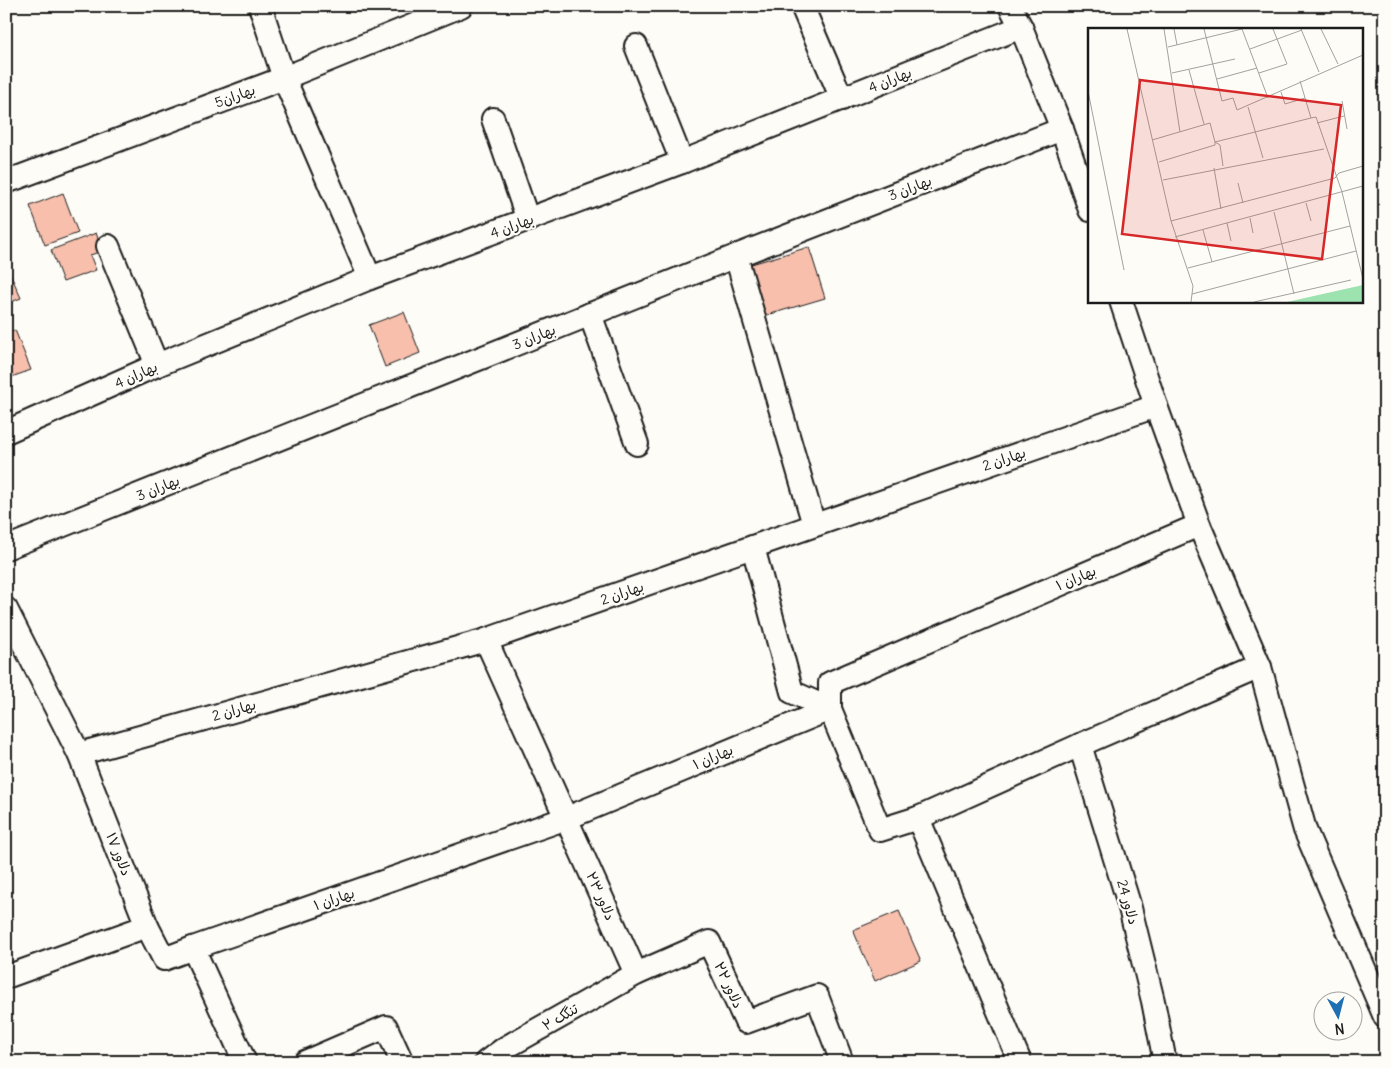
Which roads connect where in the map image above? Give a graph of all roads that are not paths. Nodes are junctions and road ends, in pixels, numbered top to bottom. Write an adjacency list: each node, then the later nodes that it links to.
1 (260, 6): 7 (street)
2 (461, 6): 7 (street, بهاران5)
3 (802, 6): 8 (street)
4 (1010, 6): 5 (street)
5 (1021, 27): 8 (street, بهاران 4); 10 (street)
6 (636, 46): 11 (street)
7 (284, 78): 12 (street, بهاران5); 17 (street)
8 (842, 99): 11 (street, بهاران 4)
9 (493, 119): 14 (street)
10 (1062, 129): 13 (street); 16 (street, بهاران 3)
11 (682, 162): 14 (street, بهاران 4)
12 (6, 182)
13 (1088, 204)
14 (528, 220): 17 (street, بهاران 4)
15 (108, 246): 20 (street)
16 (736, 256): 19 (street, بهاران 3); 25 (street)
17 (370, 278): 20 (street, بهاران 4)
18 (1121, 302): 21 (street)
19 (590, 314): 23 (street); 27 (street, بهاران 3)
20 (157, 365): 22 (street, بهاران 4)
21 (1156, 406): 24 (street); 25 (street, بهاران 2)
22 (6, 432)
23 (637, 444)
24 (1199, 525): 30 (street); 31 (street, بهاران ۱)
25 (814, 526): 26 (street, بهاران 2)
26 (753, 547): 29 (street, بهاران 2); 31 (street)
27 (6, 548)
28 (6, 609): 33 (street, دلاور ۱۷)
29 (486, 640): 33 (street, بهاران 2); 34 (street, دلاور ۲۳)
30 (1260, 667): 32 (street); 40 (street)
31 (830, 709): 34 (street, بهاران ۱); 35 (street)
32 (1080, 745): 35 (street); 48 (street, دلاور 24)
33 (79, 754): 36 (street, دلاور ۱۷)
34 (567, 818): 37 (street, بهاران ۱); 38 (street, دلاور ۲۳)
35 (918, 818): 47 (street)
36 (148, 926): 37 (street, دلاور ۱۷); 39 (street)
37 (193, 948): 42 (street)
38 (636, 974): 41 (street, تنگک ۲); 46 (street, دلاور ۲۲)
39 (6, 977)
40 (1385, 1017)
41 (508, 1055): 45 (street, تنگک ۲)
42 (245, 1062)
43 (304, 1062): 44 (street)
44 (402, 1062)
45 (486, 1062)
46 (842, 1062)
47 (1020, 1062)
48 (1165, 1062)

